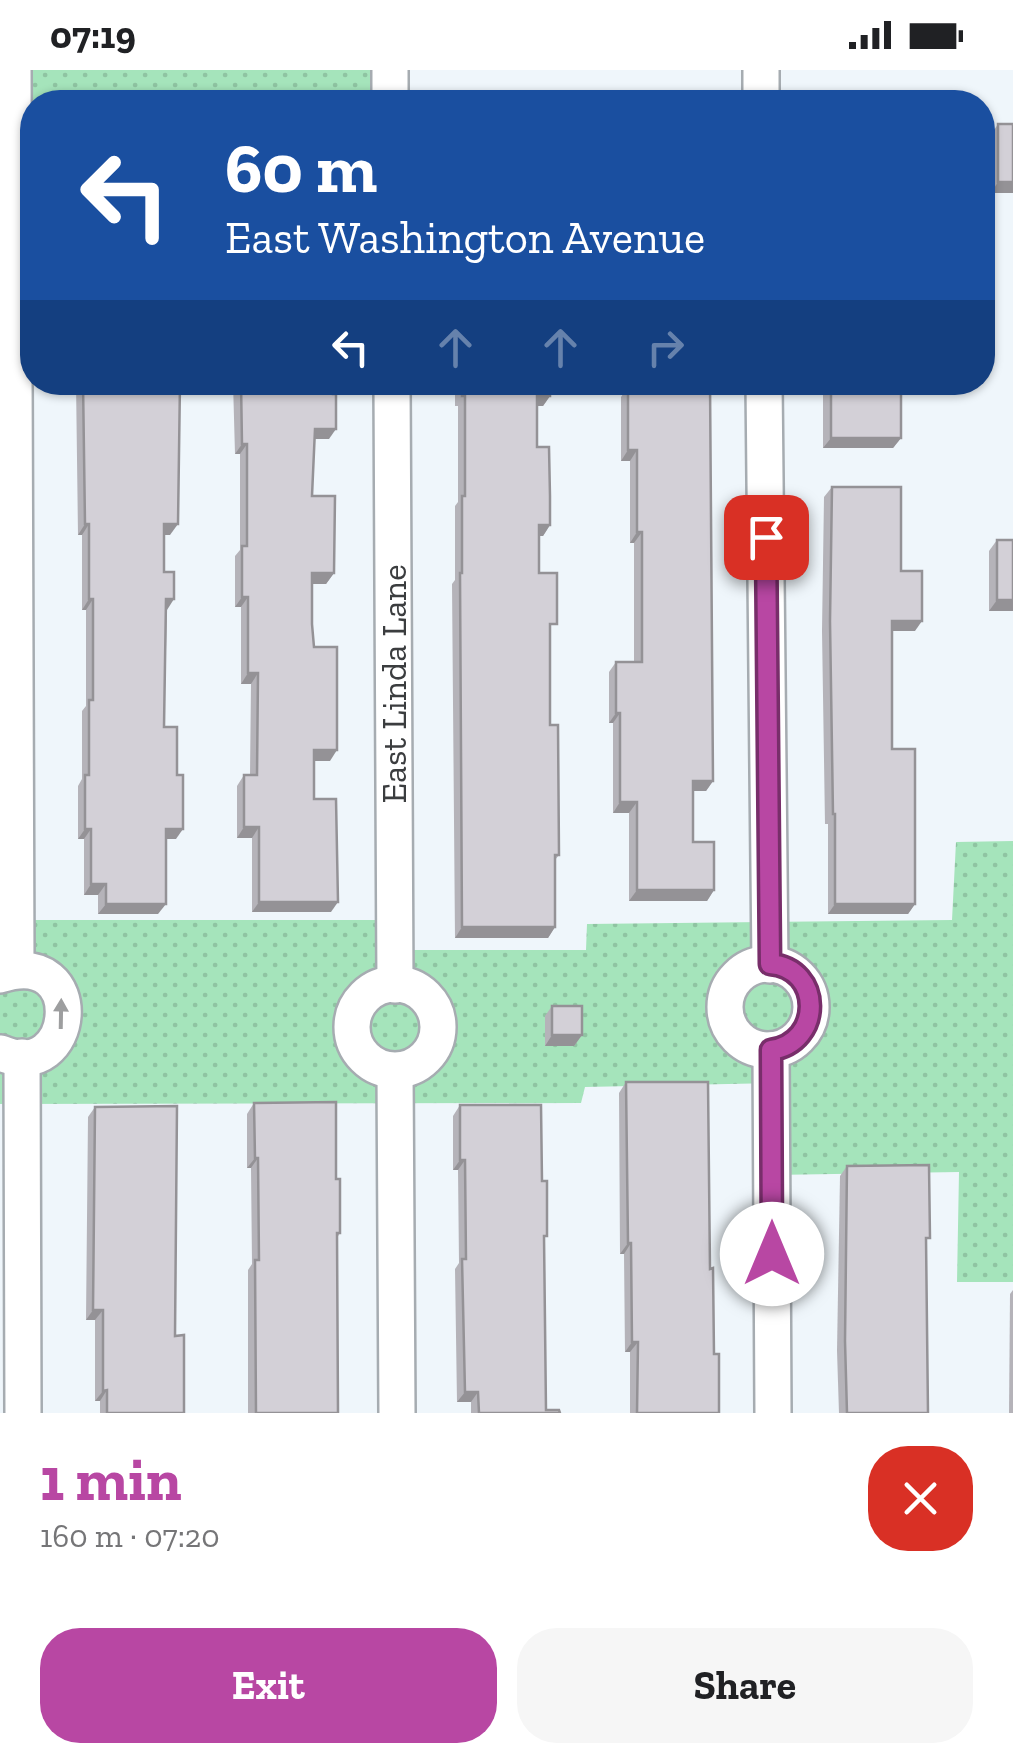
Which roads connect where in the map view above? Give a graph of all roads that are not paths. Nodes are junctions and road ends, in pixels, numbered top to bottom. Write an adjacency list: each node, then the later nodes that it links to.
1 (14, 70): 5 (street)
2 (392, 395): 6 (street, East Linda Lane)
3 (764, 395): 4 (street)
4 (770, 964): 7 (street); 7 (street)
5 (8, 972): 8 (street, one-way to 5)
6 (395, 985): 9 (street); 9 (street)
7 (771, 1050): 12 (street)
8 (11, 1055): 10 (street)
9 (395, 1070): 11 (street)
10 (23, 1413)
11 (397, 1413)
12 (773, 1413)

